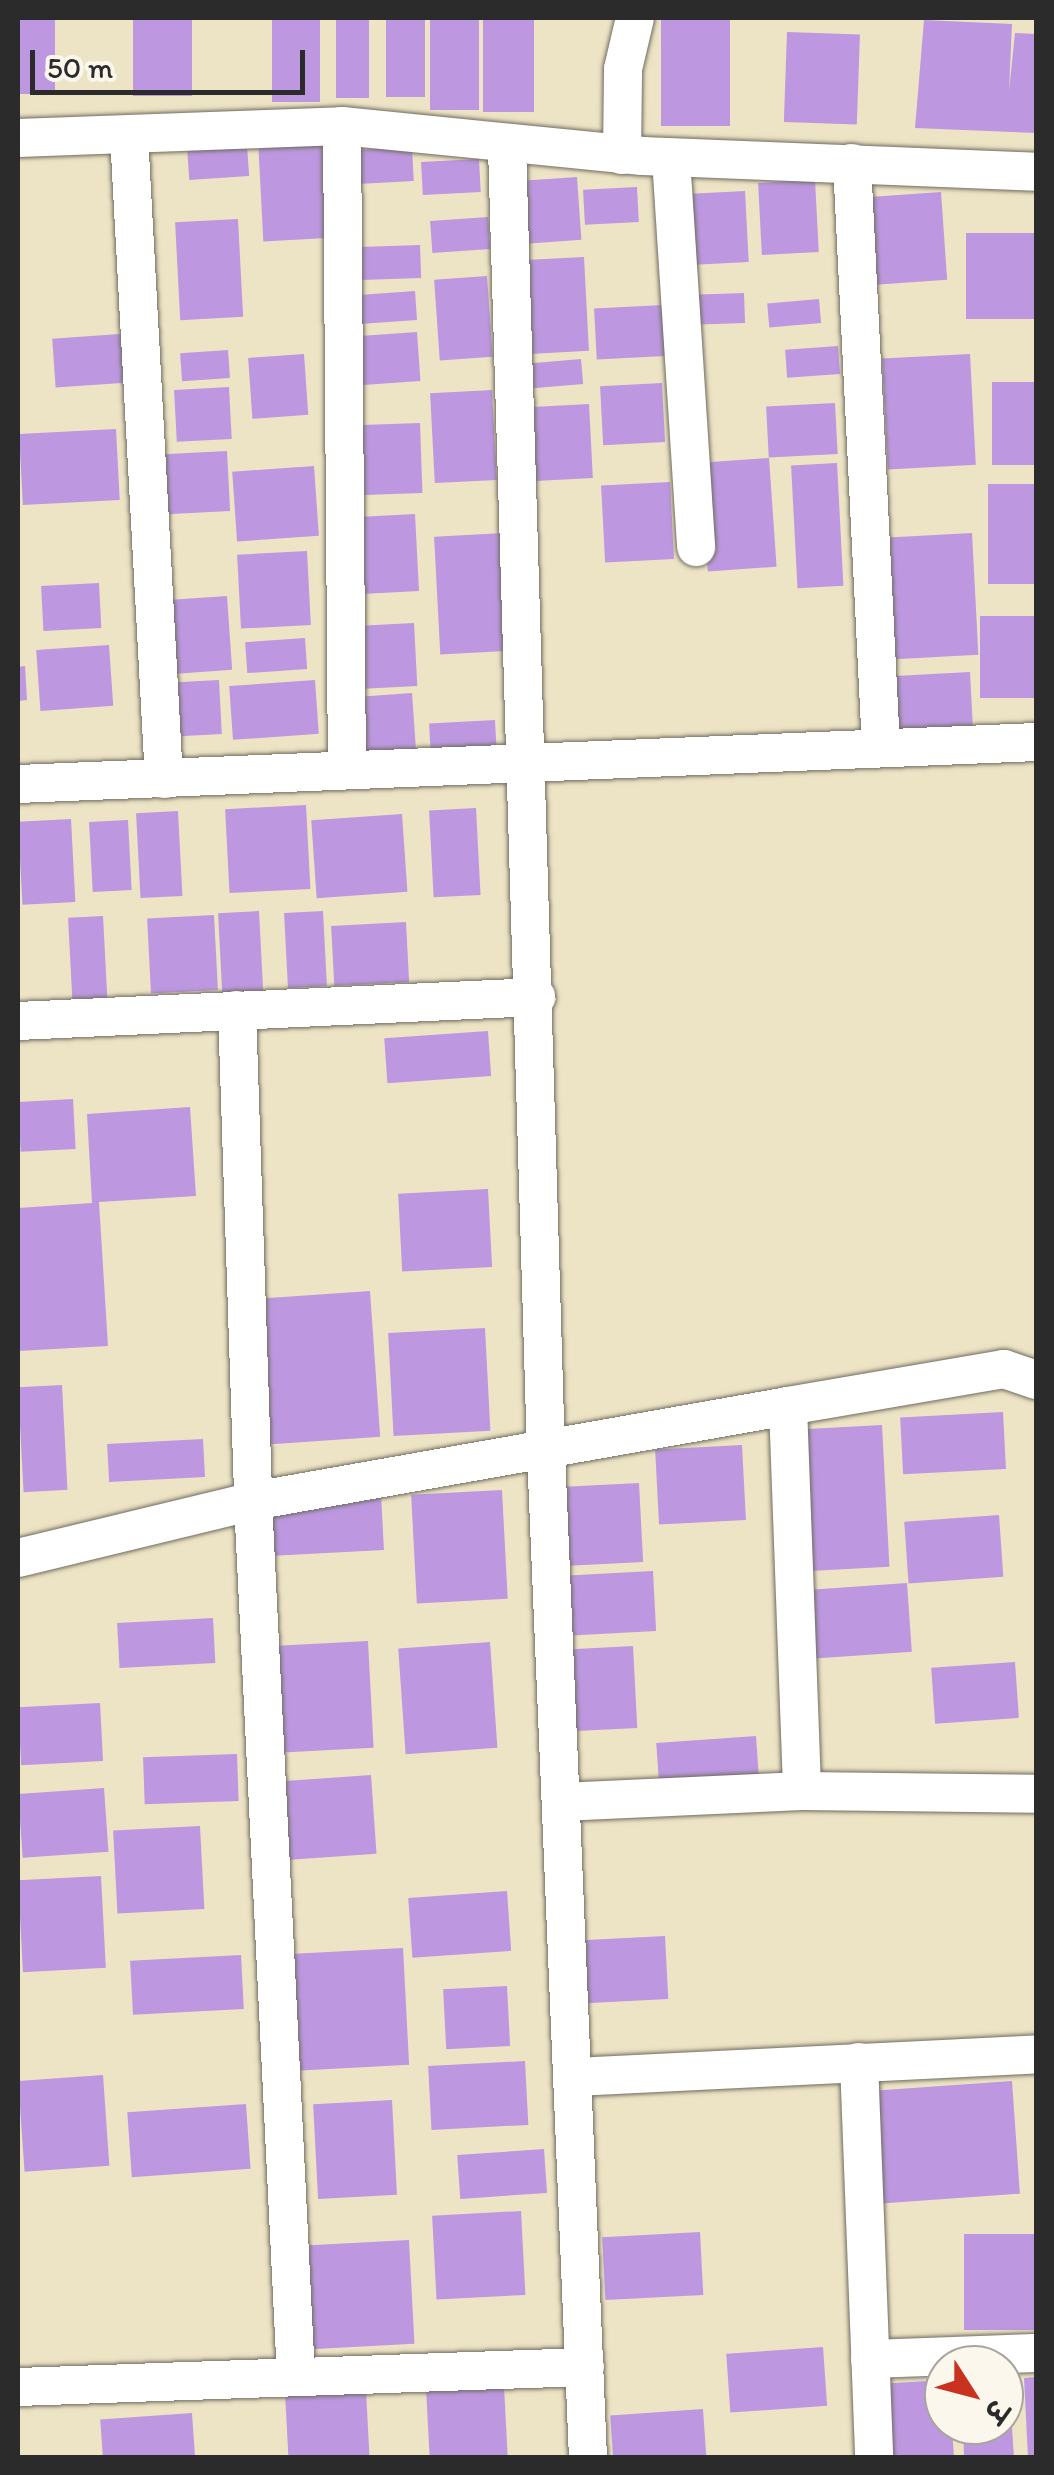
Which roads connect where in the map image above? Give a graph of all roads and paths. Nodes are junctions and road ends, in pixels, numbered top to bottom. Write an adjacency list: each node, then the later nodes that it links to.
1 (634, 18): 6 (street)
2 (342, 126): 3 (street); 5 (street); 14 (street)
3 (129, 135): 4 (street); 15 (street)
4 (18, 138)
5 (507, 147): 6 (street); 13 (street)
6 (622, 155): 7 (street)
7 (671, 158): 8 (street); 10 (street)
8 (852, 163): 9 (street); 12 (street)
9 (1036, 172)
10 (696, 547)
11 (1036, 742): 12 (street)
12 (881, 748): 13 (street)
13 (530, 763): 14 (street); 17 (street)
14 (347, 770): 15 (street)
15 (164, 779): 16 (street)
16 (18, 784)
17 (536, 997): 18 (street); 22 (street)
18 (236, 1010): 19 (street); 23 (street)
19 (18, 1020)
20 (1036, 1380): 21 (street)
21 (788, 1406): 22 (street); 25 (street)
22 (546, 1452): 23 (street); 27 (street)
23 (253, 1501): 24 (street); 34 (street)
24 (18, 1558)
25 (802, 1791): 26 (street); 27 (street)
26 (1036, 1794)
27 (561, 1802): 30 (street)
28 (1036, 2054): 29 (street)
29 (859, 2062): 30 (street); 32 (street)
30 (572, 2077): 33 (street)
31 (1036, 2353): 32 (street)
32 (870, 2359): 37 (street)
33 (584, 2367): 34 (street); 36 (street)
34 (296, 2377): 35 (street)
35 (18, 2387)
36 (588, 2458)
37 (874, 2458)

